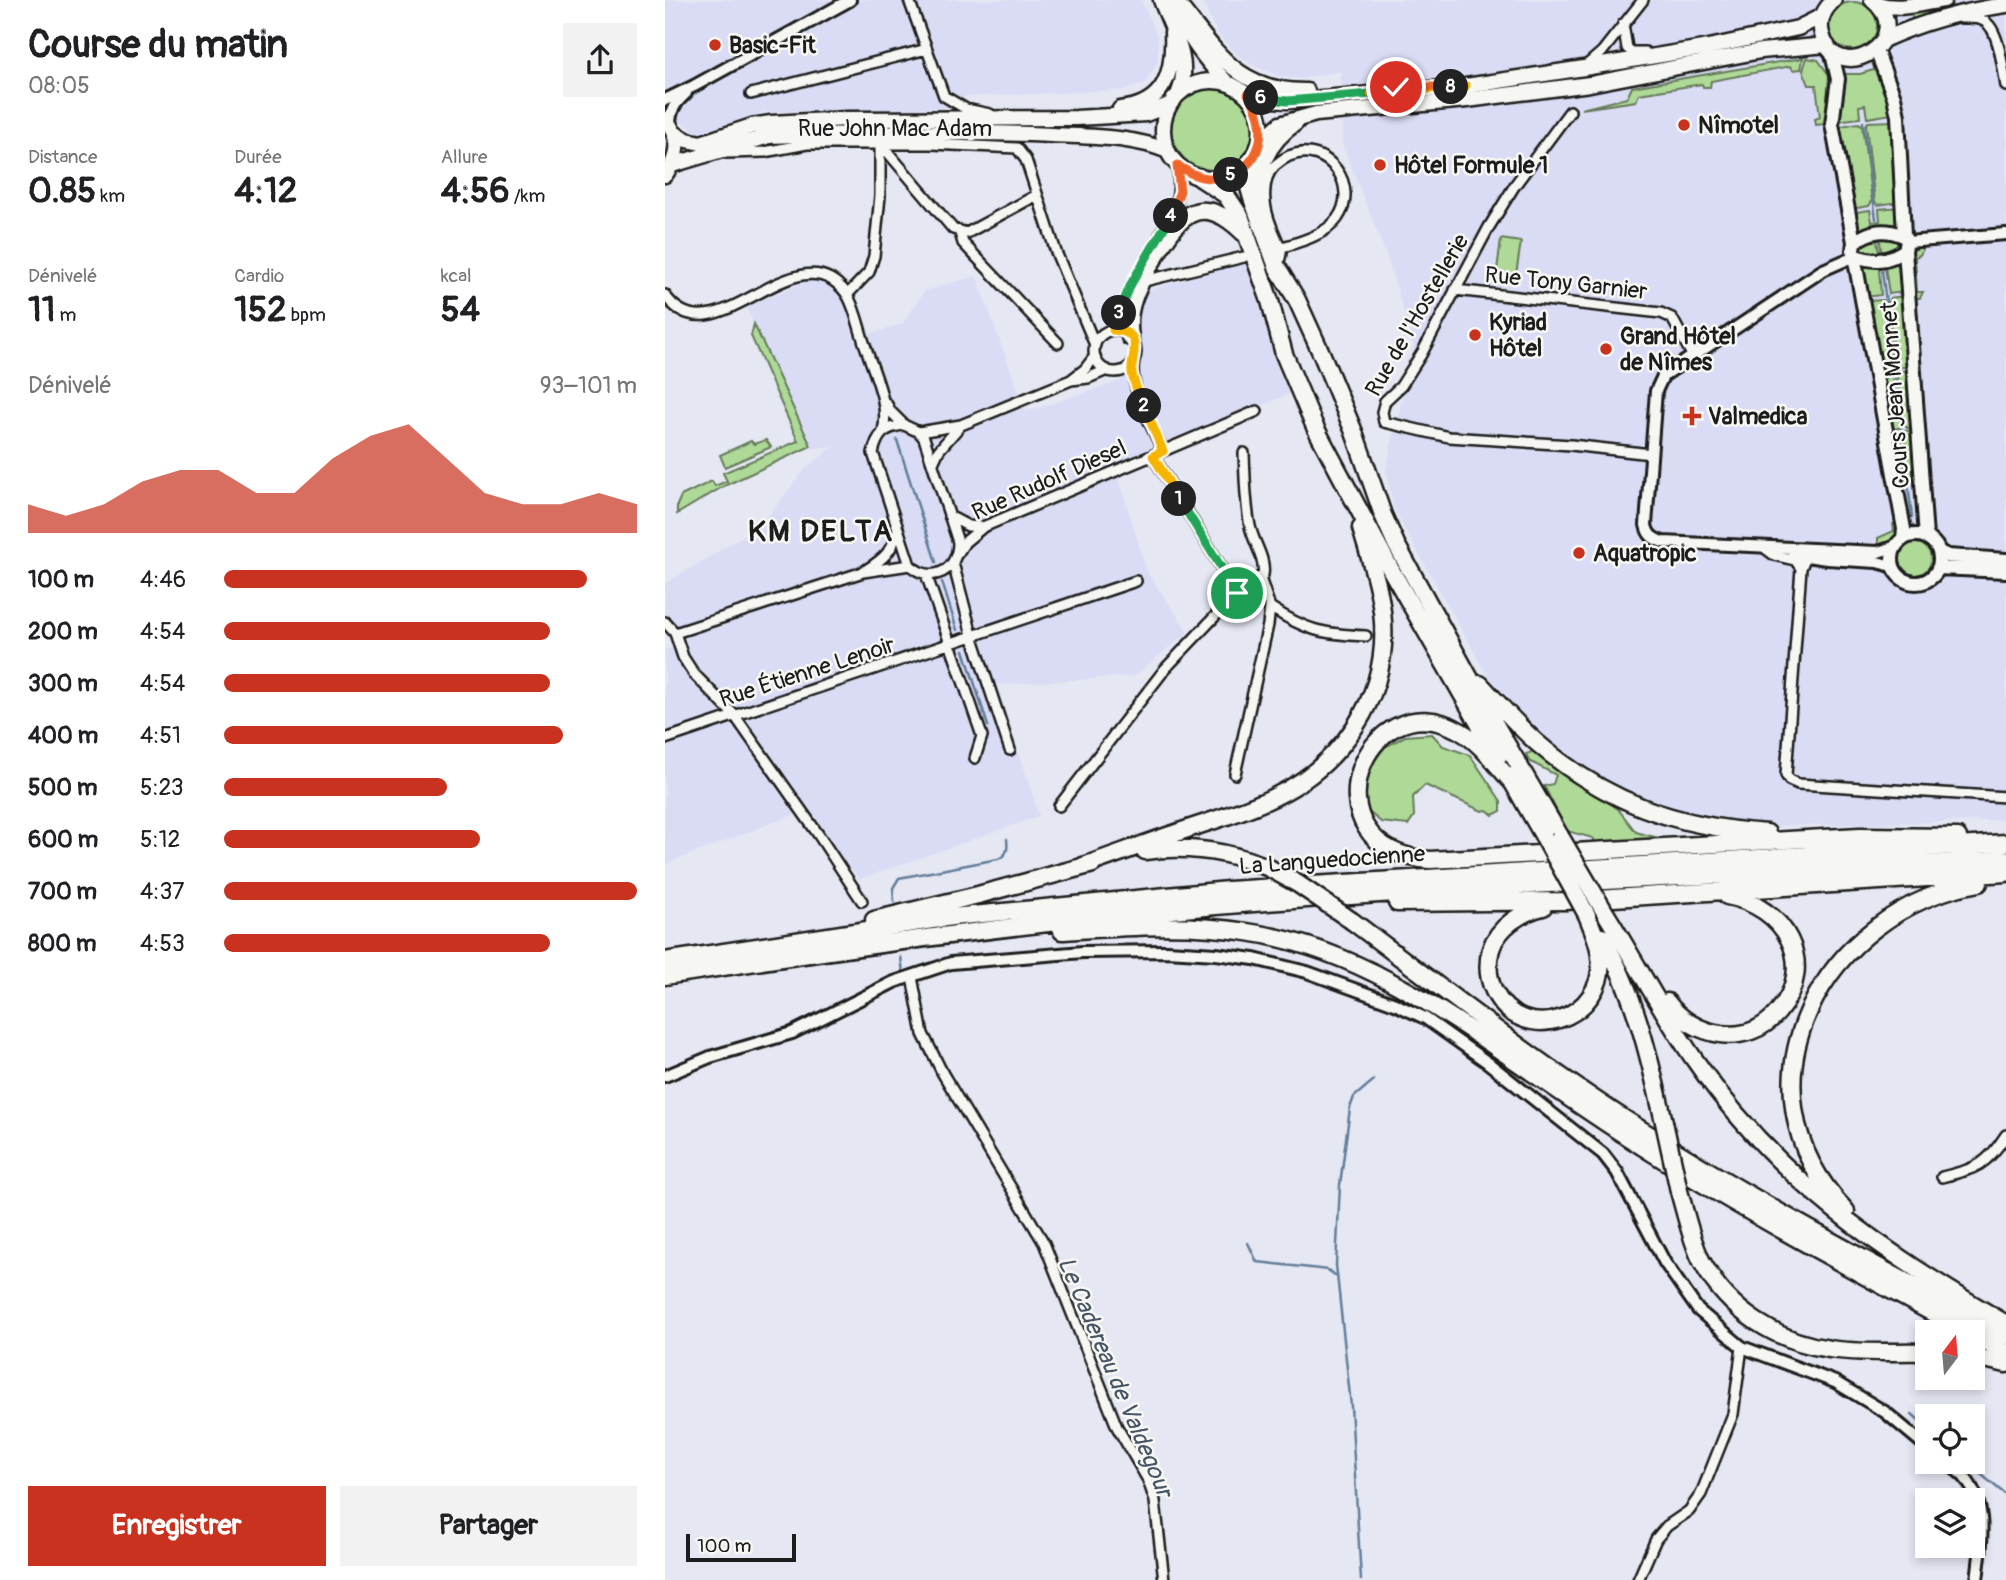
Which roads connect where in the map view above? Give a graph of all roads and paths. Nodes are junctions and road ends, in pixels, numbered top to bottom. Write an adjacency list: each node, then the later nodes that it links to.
1 (850, 0): 20 (street)
2 (909, 0): 16 (street)
3 (1161, 0): 13 (main road)
4 (1173, 0): 19 (main road); 21 (main road)
5 (1834, 0): 10 (main road)
6 (1944, 0): 7 (main road)
7 (1875, 2): 14 (main road)
8 (1639, 3): 12 (street)
9 (2006, 5): 11 (main road)
10 (1822, 16): 15 (main road); 17 (main road)
11 (1949, 16): 14 (main road); 22 (street)
12 (1623, 24): 17 (street); 18 (street)
13 (1172, 32): 23 (main road); 31 (main road)
14 (1879, 45): 15 (main road); 47 (main road, Cours Jean Monnet)
15 (1829, 48): 29 (main road); 46 (main road)
16 (927, 49): 24 (street); 30 (street)
17 (1679, 52): 18 (main road)
18 (1584, 68): 21 (main road)
19 (1226, 82): 23 (main road); 25 (main road)
20 (694, 86): 26 (street); 32 (street)
21 (1466, 86): 25 (main road)
22 (2006, 86)
23 (1179, 92): 27 (main road)
24 (751, 94)
25 (1248, 94): 33 (main road)
26 (667, 97)
27 (1169, 105): 31 (main road); 35 (main road)
28 (1570, 111): 53 (street, Rue de l'Hostellerie)
29 (1305, 116): 33 (main road); 42 (main road)
30 (1006, 117): 31 (main road); 32 (main road)
31 (1076, 118)
32 (670, 126): 39 (main road)
33 (1260, 142): 37 (main road)
34 (880, 144): 36 (street, Rue John Mac Adam); 41 (street, Rue John Mac Adam); 43 (street); 55 (street)
35 (1168, 151): 36 (main road); 38 (main road)
36 (710, 154): 39 (main road)
37 (1249, 163): 40 (main road); 42 (highway)
38 (1177, 165): 40 (main road); 52 (street)
39 (669, 170)
40 (1199, 177): 45 (highway)
41 (1037, 195): 43 (street); 56 (street, Rue John Mac Adam)
42 (1258, 213): 51 (highway)
43 (960, 233): 59 (street)
44 (2006, 234): 47 (street)
45 (1249, 239): 52 (highway); 79 (highway)
46 (1854, 242): 47 (main road); 49 (main road, Cours Jean Monnet)
47 (1905, 243): 49 (main road); 83 (main road, Cours Jean Monnet)
48 (1286, 246): 51 (street)
49 (1855, 256): 61 (street); 84 (main road, Cours Jean Monnet)
50 (1244, 257): 52 (street)
51 (1277, 267): 107 (highway)
52 (1136, 283): 57 (street); 58 (highway)
53 (1455, 290): 61 (street, Rue Tony Garnier); 76 (street, Rue de l'Hostellerie)
54 (665, 295): 55 (street)
55 (847, 295): 68 (street)
56 (1087, 323): 57 (street); 60 (street, Rue John Mac Adam)
57 (1109, 332): 58 (street); 60 (street)
58 (1130, 337): 63 (street)
59 (1058, 343)
60 (1095, 345): 62 (street)
61 (1692, 355): 76 (street)
62 (1095, 356): 64 (street); 66 (street)
63 (1134, 361): 65 (street); 67 (street, Rue Rudolf Diesel)
64 (1107, 370): 65 (street); 66 (street)
65 (1118, 372): 67 (street, Rue Rudolf Diesel)
66 (1071, 380): 71 (street)
67 (1135, 386): 74 (street, Rue Rudolf Diesel)
68 (882, 395): 70 (street); 72 (street)
69 (1257, 411): 74 (street, Rue Rudolf Diesel)
70 (904, 425): 72 (street); 73 (street)
71 (961, 425): 73 (street); 78 (street)
72 (883, 431): 82 (street)
73 (919, 432): 78 (street)
74 (1163, 451): 77 (street, Rue Rudolf Diesel)
75 (1244, 453): 98 (street)
76 (1651, 454): 85 (street)
77 (1153, 456): 81 (street, Rue Rudolf Diesel); 100 (street)
78 (933, 463): 80 (street)
79 (1352, 495): 115 (highway); 123 (highway)
80 (948, 515): 81 (street); 87 (street)
81 (983, 527): 87 (street, Rue Rudolf Diesel)
82 (898, 530): 91 (street); 96 (street)
83 (1926, 537): 84 (main road); 86 (main road)
84 (1899, 543): 85 (street); 92 (main road)
85 (1764, 549): 88 (street); 93 (street)
86 (1939, 552): 89 (main road); 94 (main road)
87 (958, 554): 90 (street, Rue Rudolf Diesel)
88 (1806, 556): 92 (street); 93 (street)
89 (2006, 560)
90 (953, 563): 97 (street); 103 (street)
91 (910, 565): 96 (street); 97 (street)
92 (1892, 566): 94 (main road)
93 (1801, 568): 116 (street)
94 (1938, 568): 95 (main road)
95 (2006, 571)
96 (863, 572): 102 (street)
97 (926, 574): 106 (street)
98 (1260, 578): 100 (street); 101 (street)
99 (1136, 581): 103 (street, Rue Étienne Lenoir)
100 (1237, 593): 117 (street)
101 (1270, 607): 104 (street); 114 (street)
102 (671, 630): 105 (street); 108 (street)
103 (972, 635): 106 (street, Rue Étienne Lenoir); 110 (street)
104 (1366, 636)
105 (665, 643)
106 (950, 644): 108 (street, Rue Étienne Lenoir); 109 (street)
107 (1459, 657): 118 (highway); 119 (highway)
108 (735, 716): 111 (street, Rue Étienne Lenoir); 127 (street)
109 (980, 730): 110 (street); 113 (street)
110 (1004, 734): 112 (street)
111 (665, 739)
112 (1010, 750)
113 (975, 758)
114 (1235, 774)
115 (1513, 783): 118 (highway); 119 (highway)
116 (2006, 797)
117 (1059, 806)
118 (1552, 836): 130 (highway, bridge); 134 (highway, bridge)
119 (1860, 836): 120 (highway)
120 (2006, 838)
121 (2006, 843): 132 (highway, La Languedocienne)
122 (2006, 859): 128 (highway, La Languedocienne)
123 (1083, 866): 132 (highway); 143 (highway, bridge)
124 (2006, 873): 126 (highway)
125 (2006, 879): 140 (highway)
126 (1699, 894): 129 (highway); 134 (highway)
127 (862, 901)
128 (1283, 901): 129 (highway); 131 (highway, La Languedocienne)
129 (1566, 901): 130 (highway)
130 (1587, 915): 146 (highway, bridge)
131 (1004, 927): 135 (highway, La Languedocienne); 141 (highway)
132 (775, 944): 133 (highway, La Languedocienne)
133 (665, 961)
134 (1640, 967): 140 (highway)
135 (665, 976)
136 (912, 977): 137 (street); 145 (street); 152 (street)
137 (665, 1076)
138 (2006, 1135): 139 (street)
139 (1943, 1177)
140 (1888, 1251): 142 (highway)
141 (1947, 1320)
142 (2006, 1324)
143 (2006, 1336)
144 (1985, 1341): 147 (highway)
145 (1742, 1347): 150 (street); 153 (street)
146 (1915, 1352)
147 (2006, 1352)
148 (1985, 1359): 149 (highway)
149 (2006, 1364)
150 (1915, 1437)
151 (1960, 1474): 154 (street)
152 (1164, 1580)
153 (1638, 1580)
154 (1977, 1580)

